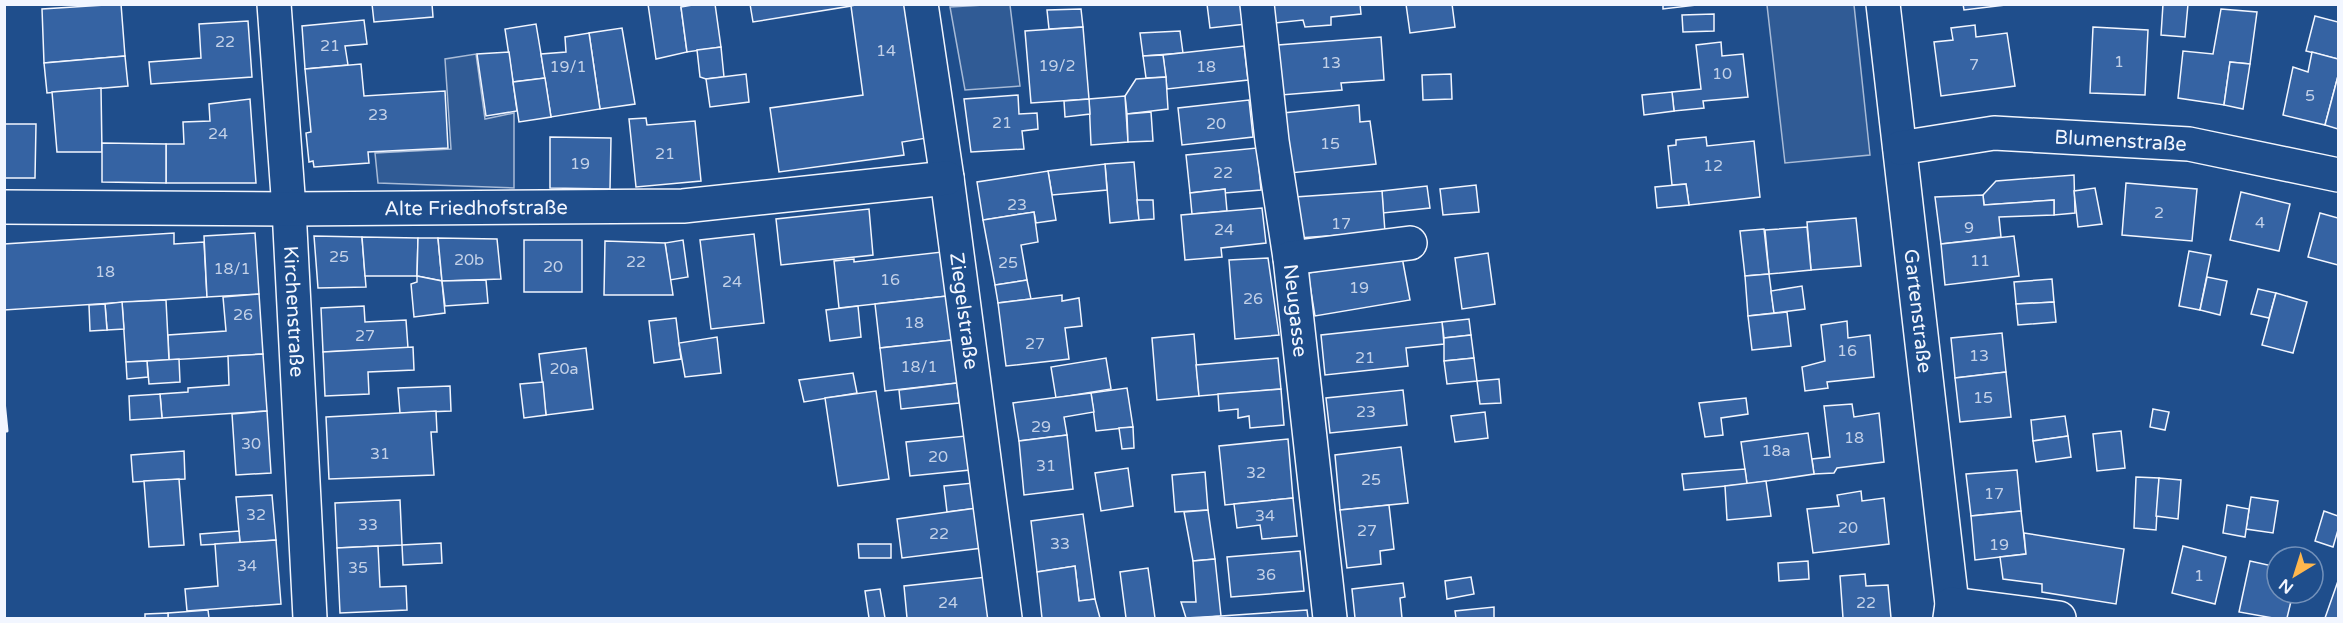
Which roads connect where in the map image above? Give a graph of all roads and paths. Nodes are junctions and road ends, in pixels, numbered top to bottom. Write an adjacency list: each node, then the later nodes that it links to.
1 (274, 4): 9 (street, Kirchenstraße)
2 (921, 4): 7 (street, Ziegelstraße)
3 (1257, 4): 11 (street, Neugasse)
4 (1882, 4): 5 (street, Gartenstraße)
5 (1900, 148): 6 (street, Blumenstraße); 12 (street, Gartenstraße)
6 (2338, 175)
7 (947, 178): 9 (street, Alte Friedhofstraße); 14 (street, Ziegelstraße)
8 (4, 207): 9 (street, Alte Friedhofstraße)
9 (289, 209): 13 (street, Kirchenstraße)
10 (1410, 243): 11 (street)
11 (1290, 258): 15 (street, Neugasse)
12 (1951, 611): 16 (street)
13 (310, 618)
14 (1005, 618)
15 (1330, 618)
16 (2059, 618)

